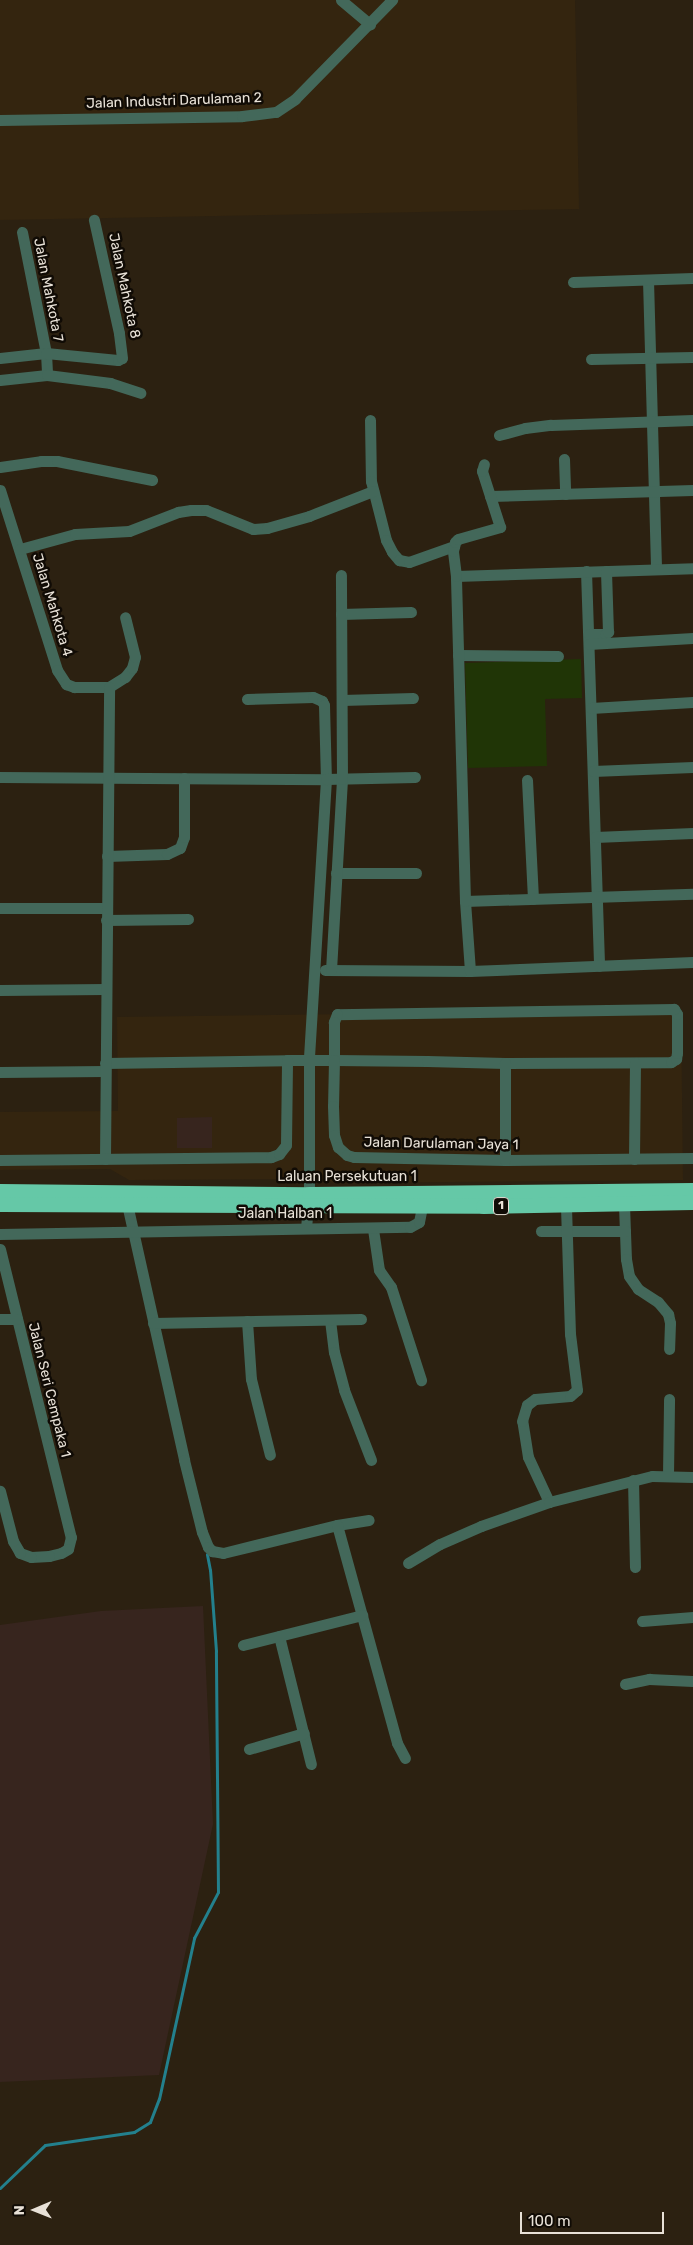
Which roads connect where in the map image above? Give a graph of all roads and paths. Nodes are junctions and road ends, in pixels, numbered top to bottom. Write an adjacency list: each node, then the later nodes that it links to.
1 (341, 0): 3 (street)
2 (392, 0): 3 (street, Jalan Industri Darulaman 2)
3 (370, 24): 4 (street, Jalan Industri Darulaman 2)
4 (0, 120)
5 (94, 220): 10 (street, Jalan Mahkota 8)
6 (22, 232): 10 (street, Jalan Mahkota 7)
7 (693, 278): 8 (street)
8 (648, 280): 9 (street); 13 (street)
9 (573, 282)
10 (46, 353): 12 (street); 15 (street, Jalan Mahkota 7)
11 (693, 357): 13 (street)
12 (0, 358)
13 (650, 358): 14 (street); 20 (street)
14 (591, 359)
15 (47, 375): 16 (street); 17 (street)
16 (0, 380)
17 (140, 393)
18 (370, 420): 28 (street)
19 (693, 420): 20 (street)
20 (652, 422): 21 (street); 29 (street)
21 (499, 435)
22 (564, 459): 30 (street)
23 (484, 464): 31 (street)
24 (0, 467): 25 (street)
25 (152, 480)
26 (0, 490): 33 (street, Jalan Mahkota 4)
27 (693, 490): 29 (street)
28 (373, 491): 32 (street); 33 (street)
29 (654, 491): 30 (street); 35 (street)
30 (566, 494): 31 (street)
31 (490, 496): 32 (street)
32 (454, 546): 39 (street)
33 (20, 549): 47 (street, Jalan Mahkota 4)
34 (693, 568): 35 (street)
35 (656, 570): 37 (street)
36 (586, 571): 37 (street); 39 (street); 44 (street)
37 (606, 571): 44 (street)
38 (341, 575): 41 (street)
39 (456, 576): 45 (street)
40 (411, 612): 41 (street)
41 (341, 614): 50 (street)
42 (124, 617): 47 (street)
43 (693, 638): 44 (street)
44 (589, 639): 52 (street)
45 (458, 655): 46 (street); 70 (street)
46 (558, 656)
47 (109, 687): 58 (street)
48 (413, 698): 50 (street)
49 (248, 699): 59 (street)
50 (342, 700): 60 (street)
51 (693, 702): 52 (street)
52 (591, 708): 54 (street)
53 (693, 767): 54 (street)
54 (593, 771): 63 (street)
55 (0, 777): 58 (street)
56 (415, 777): 60 (street)
57 (184, 778): 58 (street); 59 (street); 64 (street)
58 (109, 779): 64 (street)
59 (326, 779): 60 (street); 77 (street)
60 (342, 779): 65 (street)
61 (527, 780): 69 (street)
62 (693, 833): 63 (street)
63 (595, 837): 68 (street)
64 (107, 856): 72 (street)
65 (336, 873): 66 (street); 78 (street)
66 (416, 873)
67 (693, 894): 68 (street)
68 (597, 898): 69 (street); 76 (street)
69 (533, 899): 70 (street)
70 (465, 901): 79 (street)
71 (0, 908): 72 (street)
72 (106, 908): 74 (street)
73 (188, 919): 74 (street)
74 (106, 920): 80 (street)
75 (693, 962): 76 (street)
76 (599, 966): 79 (street)
77 (313, 970): 78 (street); 83 (street)
78 (331, 970): 79 (street)
79 (470, 971)
80 (105, 989): 81 (street); 87 (street)
81 (0, 990)
82 (287, 1060): 83 (street); 87 (street); 90 (street)
83 (309, 1060): 84 (street); 96 (street)
84 (334, 1060): 85 (street); 86 (street, Jalan Darulaman Jaya 1); 93 (street, Jalan Darulaman Jaya 1)
85 (505, 1063): 86 (street); 93 (street)
86 (635, 1063): 91 (street)
87 (104, 1067): 88 (street); 90 (street)
88 (0, 1072)
89 (693, 1158): 91 (street, Jalan Darulaman Jaya 1)
90 (105, 1159): 92 (street)
91 (634, 1159): 93 (street, Jalan Darulaman Jaya 1)
92 (0, 1160)
93 (505, 1160)
94 (693, 1190): 96 (highway, Laluan Persekutuan 1 / 1)
95 (0, 1191): 96 (highway, Laluan Persekutuan 1 / 1)
96 (309, 1200): 99 (highway, Laluan Persekutuan 1 / 1); 102 (highway, Laluan Persekutuan 1 / 1); 103 (street)
97 (693, 1202): 100 (highway, Laluan Persekutuan 1 / 1)
98 (0, 1204): 99 (highway, Laluan Persekutuan 1 / 1)
99 (127, 1204): 105 (street)
100 (624, 1204): 101 (highway, Laluan Persekutuan 1 / 1); 108 (street)
101 (566, 1205): 102 (highway, Laluan Persekutuan 1 / 1); 107 (street)
102 (422, 1206): 104 (street, Jalan Halban 1)
103 (306, 1228): 104 (street, Jalan Halban 1); 105 (street, Jalan Halban 1)
104 (373, 1229): 118 (street)
105 (133, 1230): 109 (street, Jalan Halban 1); 116 (street)
106 (541, 1231): 107 (street)
107 (567, 1231): 108 (street); 126 (street)
108 (625, 1231): 117 (street)
109 (0, 1234)
110 (0, 1249): 112 (street, Jalan Seri Cempaka 1)
111 (0, 1319): 112 (street)
112 (17, 1319): 125 (street, Jalan Seri Cempaka 1)
113 (361, 1319): 114 (street)
114 (330, 1320): 115 (street); 121 (street)
115 (247, 1321): 116 (street); 120 (street)
116 (153, 1322): 128 (street)
117 (669, 1349)
118 (421, 1380)
119 (669, 1399): 122 (street)
120 (270, 1455)
121 (371, 1460)
122 (668, 1475): 123 (street); 124 (street)
123 (693, 1478)
124 (633, 1480): 126 (street); 130 (street)
125 (0, 1491)
126 (549, 1502): 129 (street)
127 (369, 1520): 128 (street)
128 (337, 1525): 131 (street)
129 (408, 1563)
130 (636, 1567)
131 (362, 1615): 134 (street); 140 (street)
132 (693, 1617): 133 (street)
133 (642, 1621)
134 (279, 1636): 135 (street); 138 (street)
135 (243, 1645)
136 (693, 1681): 137 (street)
137 (625, 1684)
138 (304, 1733): 139 (street); 141 (street)
139 (249, 1749)
140 (405, 1758)
141 (311, 1764)

